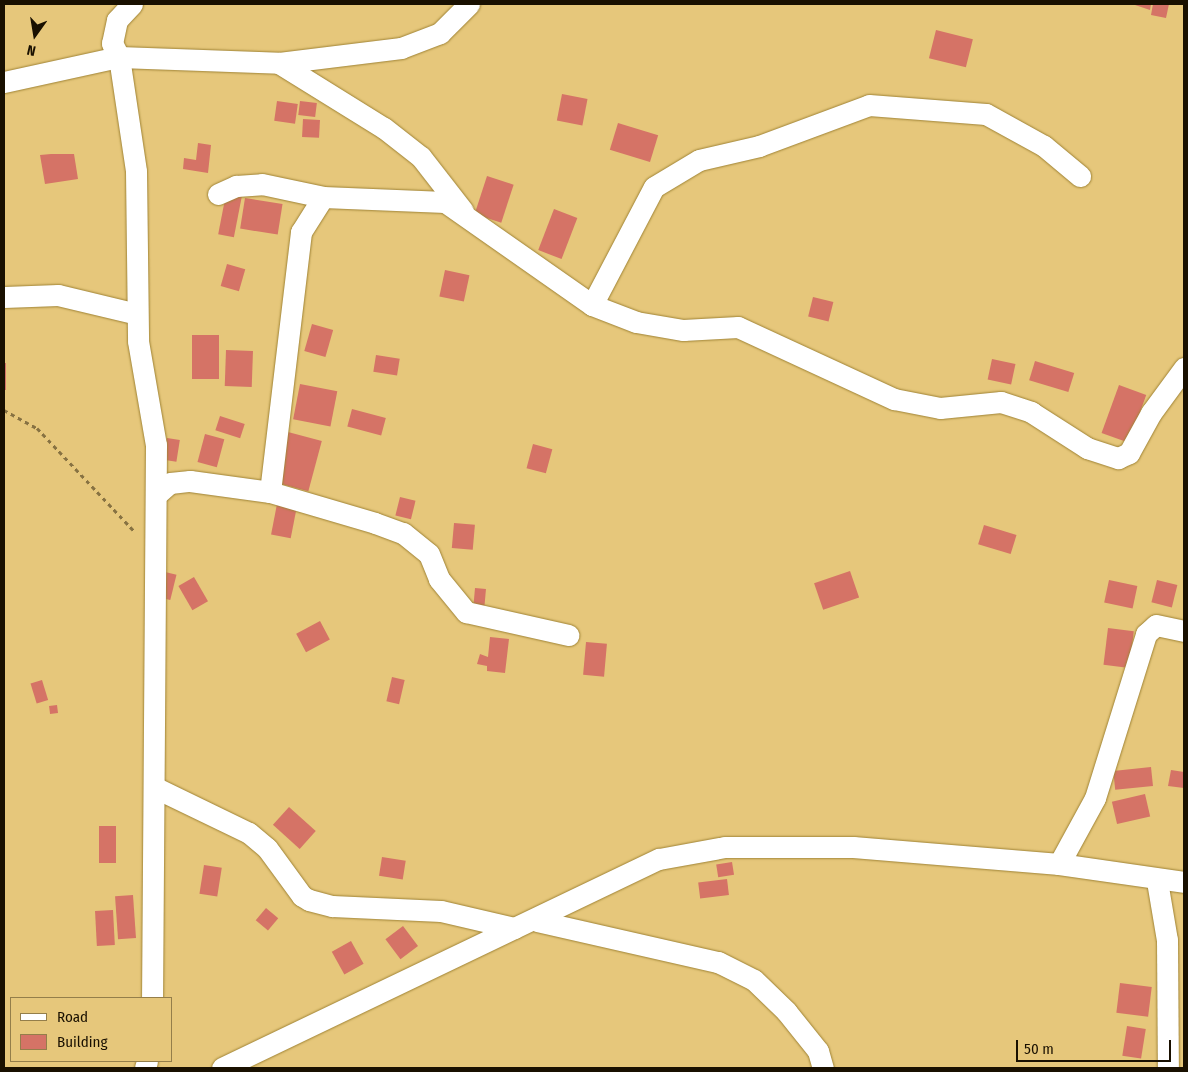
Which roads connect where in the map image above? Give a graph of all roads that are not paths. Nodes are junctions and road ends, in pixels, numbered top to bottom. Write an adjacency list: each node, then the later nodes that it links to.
1 (132, 4): 3 (street)
2 (469, 4): 4 (street)
3 (119, 57): 4 (street); 5 (street); 12 (street)
4 (278, 63): 9 (street)
5 (4, 82)
6 (1080, 176): 11 (street)
7 (218, 194): 8 (street)
8 (323, 197): 9 (street); 14 (street)
9 (465, 213): 11 (street)
10 (4, 296): 12 (street)
11 (592, 305): 13 (street)
12 (137, 314): 15 (street)
13 (1184, 368)
14 (270, 492): 15 (street); 17 (street)
15 (156, 495): 18 (street)
16 (1184, 631): 19 (street)
17 (568, 635)
18 (156, 788): 23 (street); 24 (street)
19 (1059, 864): 20 (street); 22 (street)
20 (1157, 881): 21 (street); 27 (street)
21 (1184, 882)
22 (537, 921): 23 (street); 26 (street)
23 (514, 928): 25 (street)
24 (152, 997)
25 (222, 1068)
26 (823, 1068)
27 (1168, 1068)

